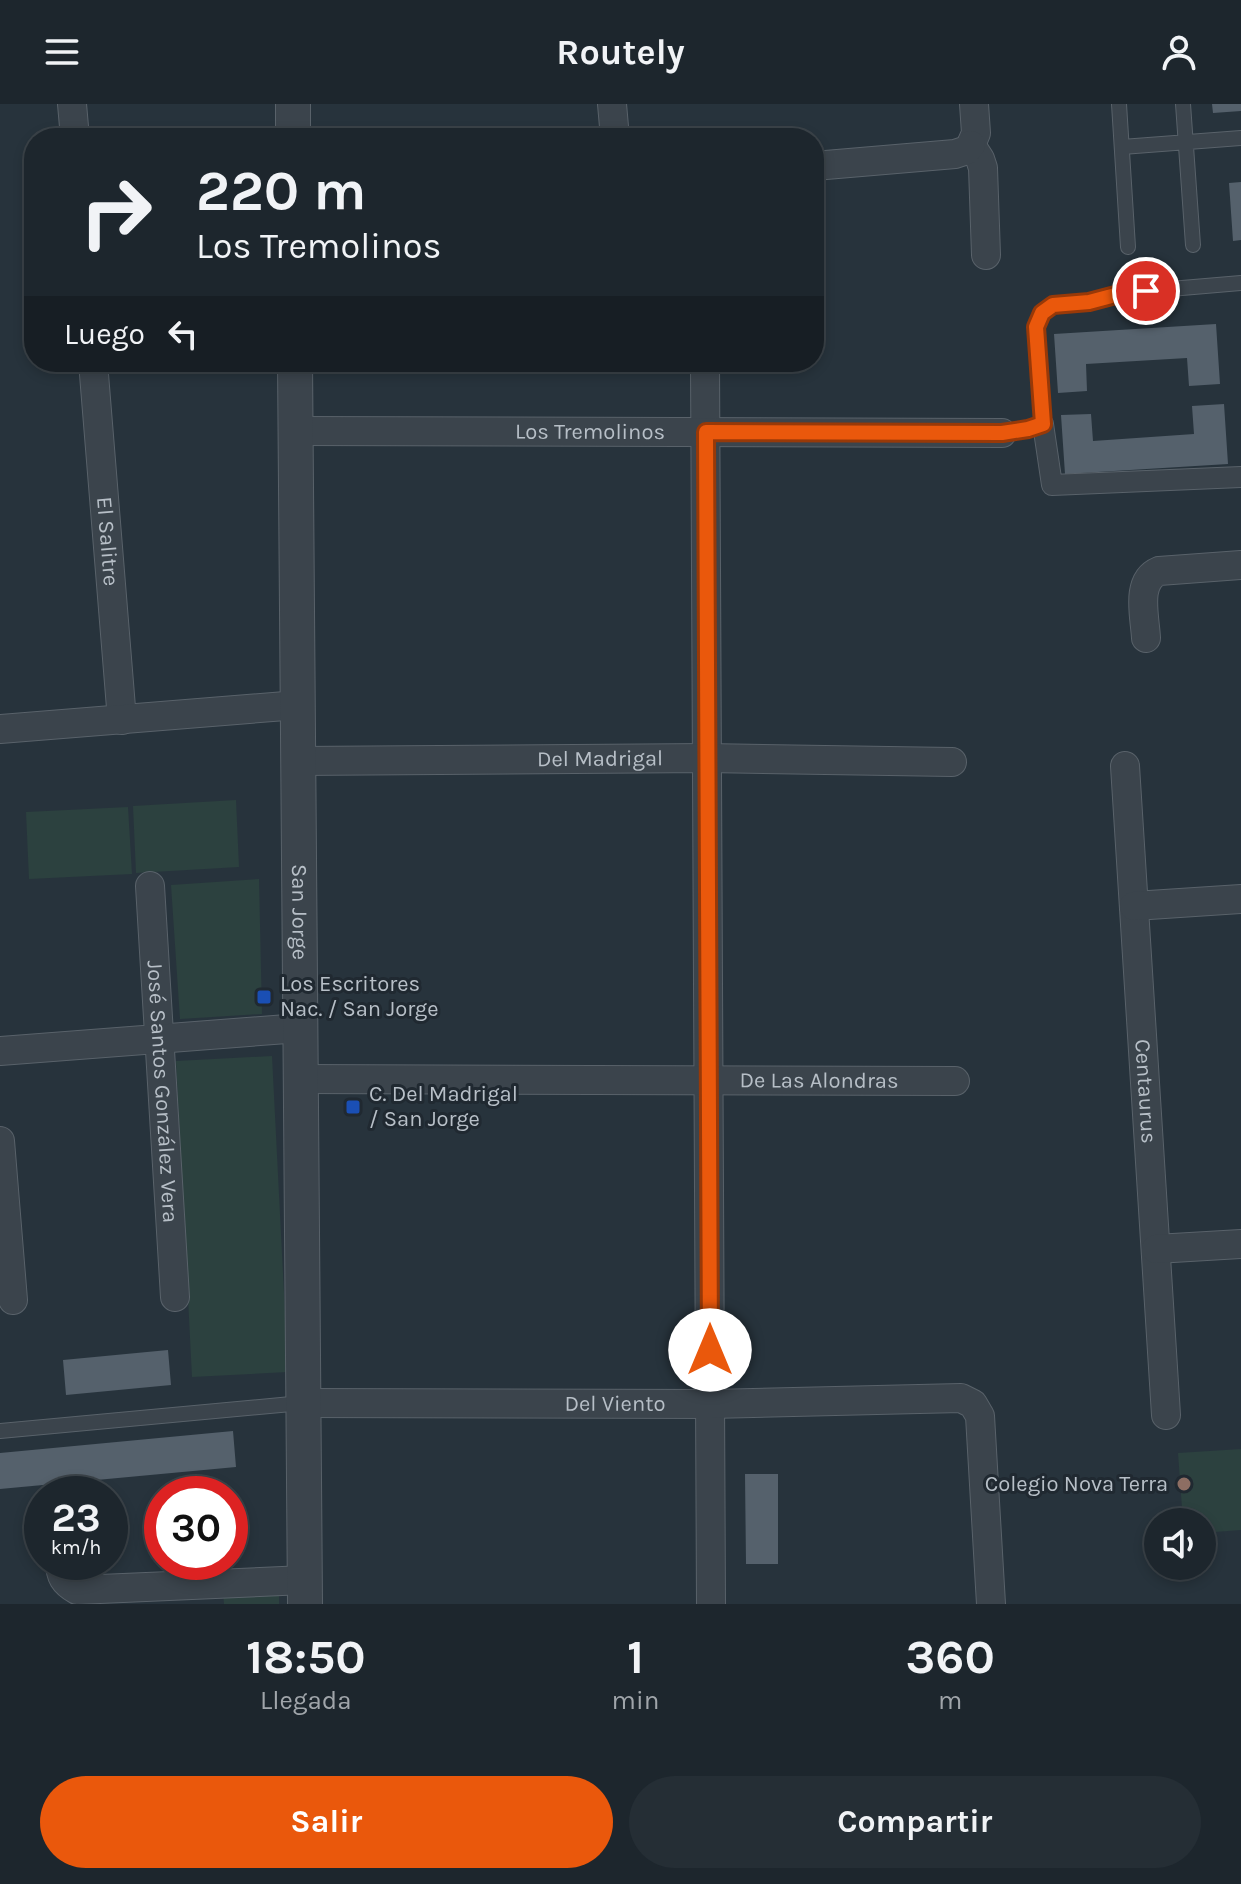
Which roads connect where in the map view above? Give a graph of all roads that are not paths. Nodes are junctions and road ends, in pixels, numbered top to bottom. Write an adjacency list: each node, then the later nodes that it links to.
1 (72, 104): 7 (street)
2 (293, 104): 8 (street)
3 (612, 104): 9 (street)
4 (974, 104): 12 (street)
5 (1119, 104): 13 (lane)
6 (1183, 104): 11 (lane)
7 (74, 128)
8 (293, 128)
9 (614, 128)
10 (1241, 138): 11 (lane)
11 (1186, 142): 13 (lane); 15 (lane)
12 (971, 145): 14 (street); 17 (street)
13 (1122, 147): 16 (lane)
14 (824, 165)
15 (1193, 245)
16 (1128, 247)
17 (986, 255)
18 (1241, 283): 22 (lane)
19 (94, 372): 29 (street, El Salitre)
20 (295, 372): 23 (street, San Jorge)
21 (705, 372): 24 (street)
22 (1024, 429): 24 (street, Los Tremolinos); 25 (street)
23 (296, 431): 24 (street, Los Tremolinos); 28 (street, San Jorge)
24 (706, 432): 31 (street)
25 (1241, 477)
26 (1241, 565): 27 (street)
27 (1146, 638)
28 (298, 705): 29 (street); 32 (street, San Jorge)
29 (122, 720): 30 (street)
30 (0, 729)
31 (707, 758): 32 (street, Del Madrigal); 33 (street, Del Madrigal); 42 (street)
32 (298, 761): 38 (street, San Jorge)
33 (952, 762)
34 (1125, 766): 37 (street, Centaurus)
35 (150, 886): 39 (street, José Santos González Vera)
36 (1241, 899): 37 (street)
37 (1134, 906): 46 (street, Centaurus)
38 (300, 1028): 39 (street); 41 (street, San Jorge)
39 (160, 1039): 40 (street); 47 (street, José Santos González Vera)
40 (0, 1051)
41 (301, 1079): 42 (street, De Las Alondras); 49 (street, San Jorge)
42 (709, 1081): 43 (street, De Las Alondras); 50 (street)
43 (955, 1081)
44 (0, 1141): 48 (street)
45 (1241, 1244): 46 (street)
46 (1156, 1249): 51 (street, Centaurus)
47 (175, 1297)
48 (13, 1300)
49 (303, 1403): 50 (street, Del Viento); 52 (lane); 54 (street, San Jorge)
50 (710, 1404): 56 (street); 57 (street, Del Viento)
51 (1166, 1415)
52 (0, 1431)
53 (63, 1580): 55 (street)
54 (305, 1592): 55 (street)
55 (205, 1594)
56 (711, 1604)
57 (991, 1604)

